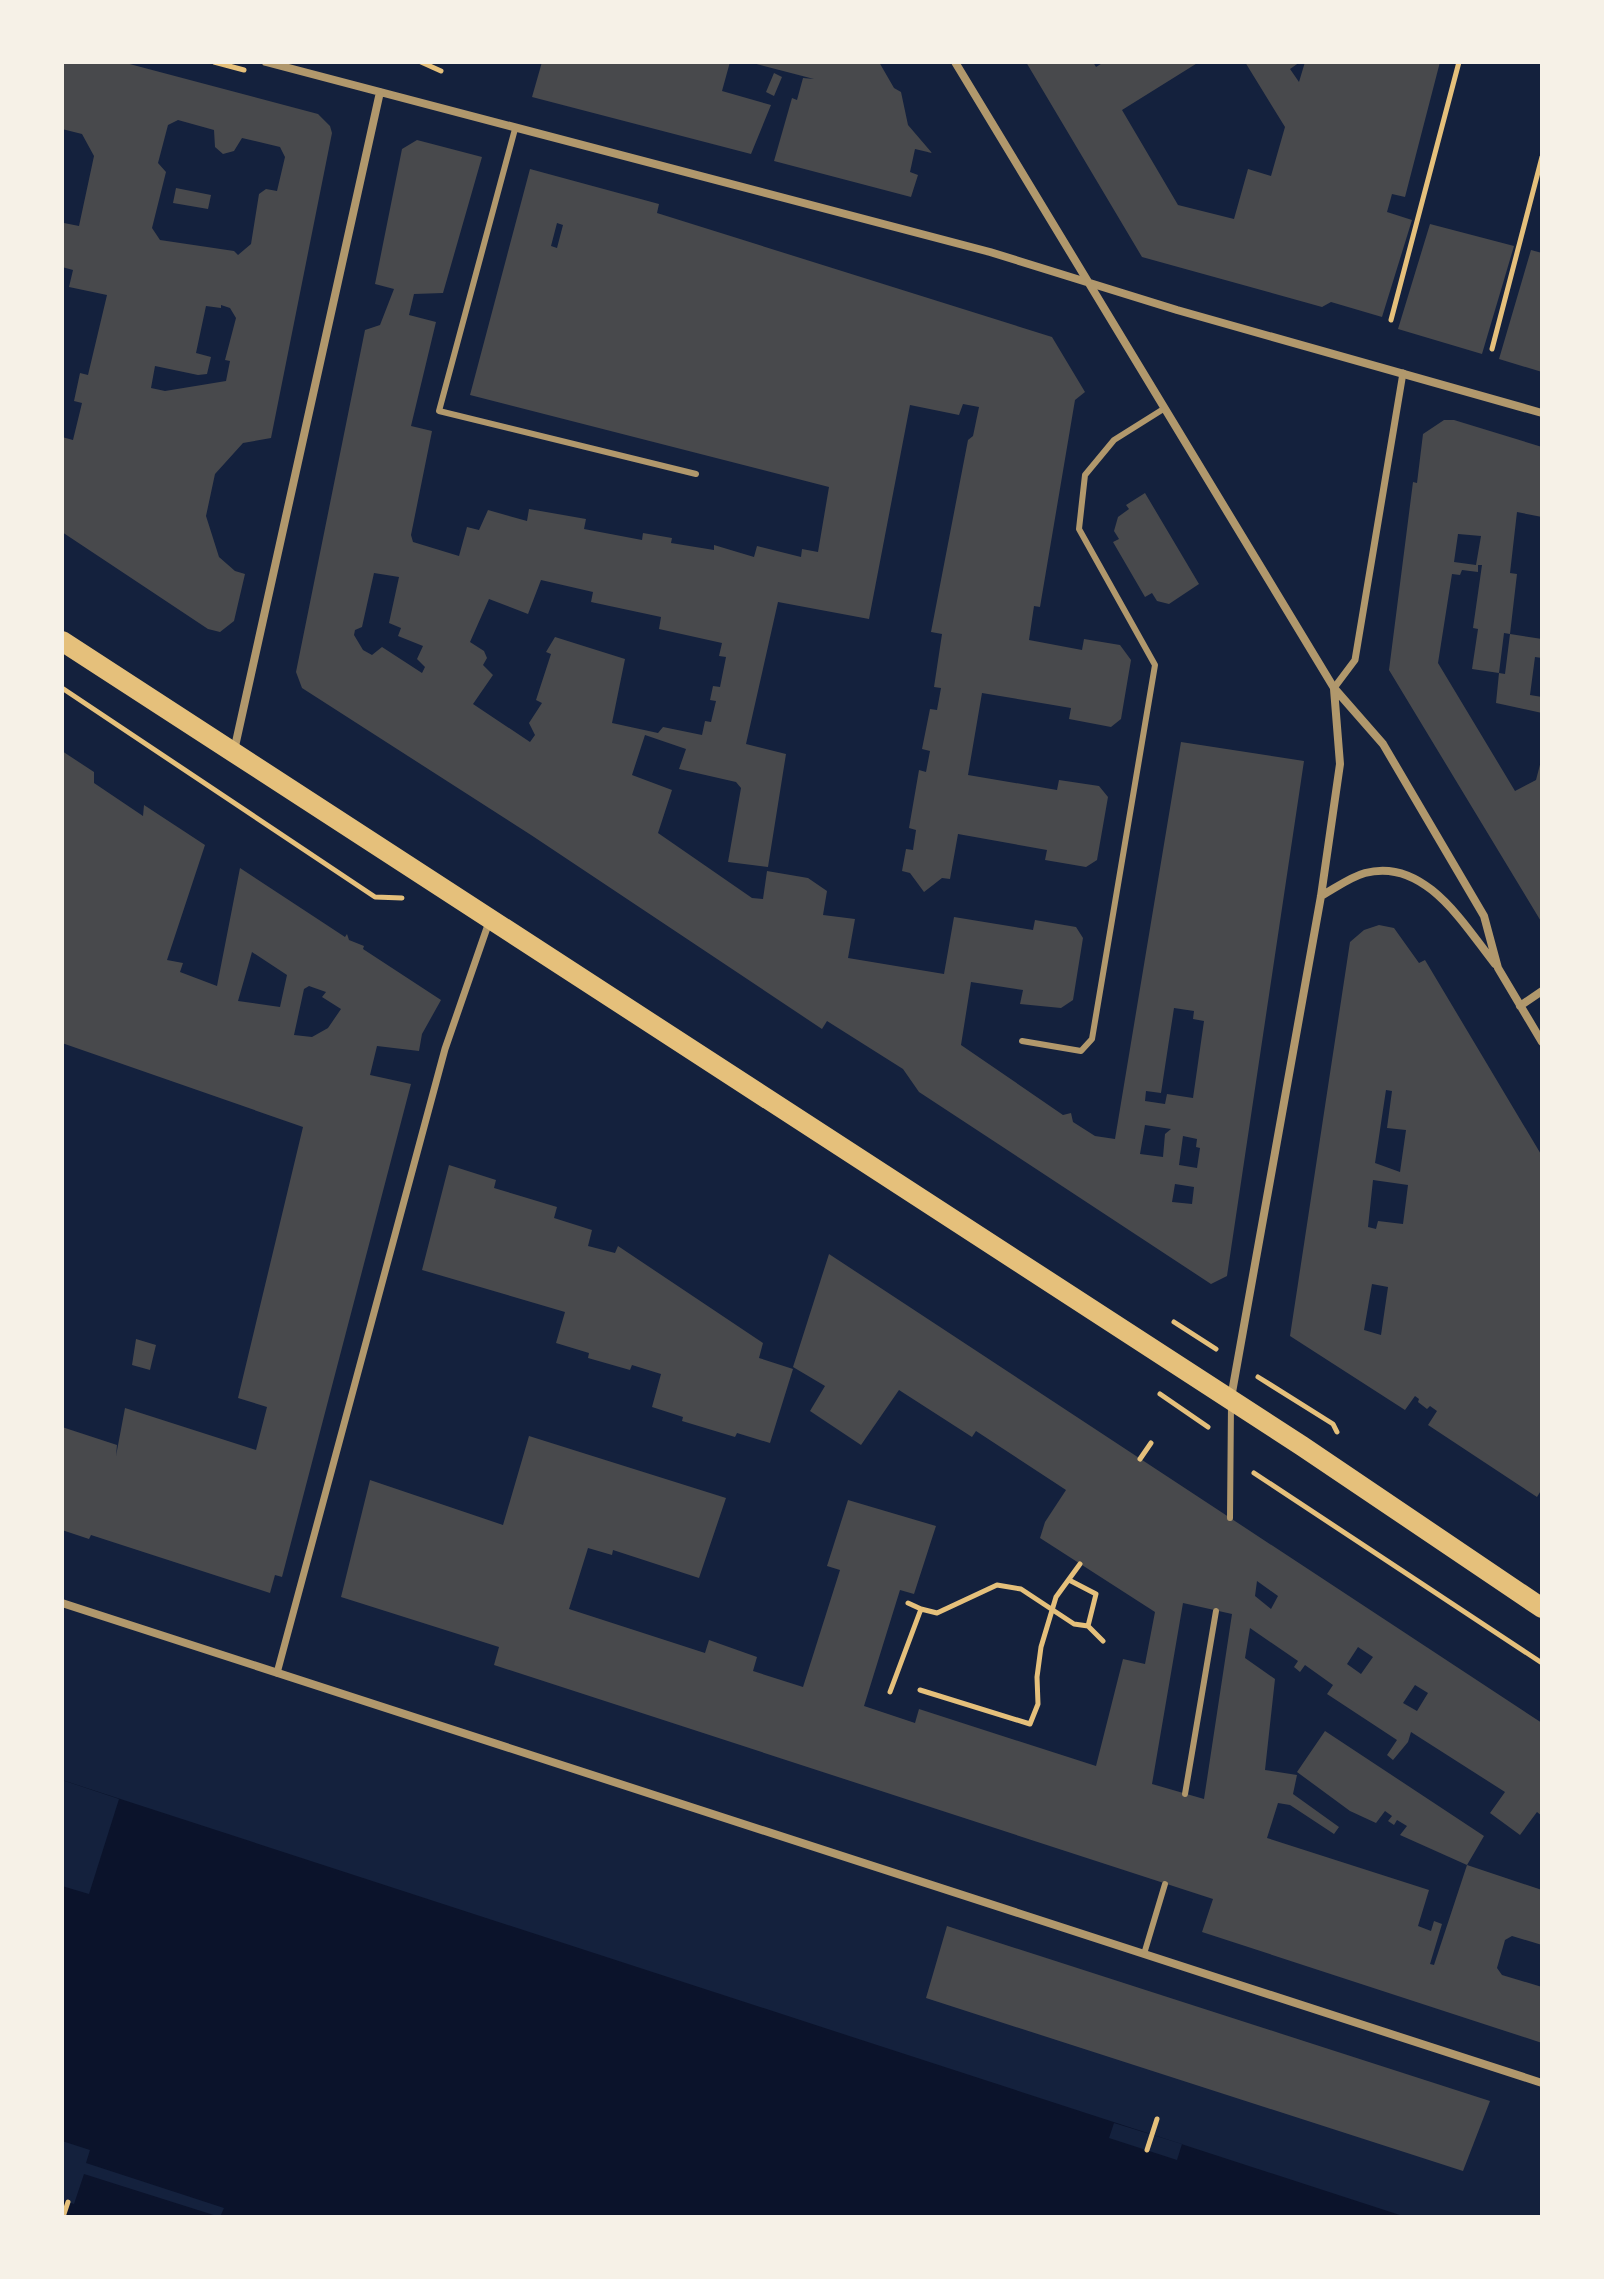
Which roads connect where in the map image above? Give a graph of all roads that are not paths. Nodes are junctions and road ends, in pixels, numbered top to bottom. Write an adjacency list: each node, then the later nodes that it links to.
1 (266, 62): 3 (street)
2 (955, 62): 5 (street)
3 (380, 92): 4 (street); 12 (street)
4 (515, 129): 5 (street); 9 (lane)
5 (1090, 282): 6 (street); 7 (street)
6 (1403, 373): 8 (street); 11 (street)
7 (1165, 408): 11 (street); 18 (lane)
8 (1542, 413)
9 (696, 474)
10 (62, 641): 12 (main road)
11 (1334, 688): 13 (street); 15 (street)
12 (234, 752): 14 (main road)
13 (1321, 896): 15 (street); 20 (street)
14 (489, 920): 20 (main road); 25 (street)
15 (1498, 968): 17 (street)
16 (1542, 991): 17 (street)
17 (1520, 1006): 19 (street)
18 (1022, 1041)
19 (1542, 1042)
20 (1231, 1400): 21 (lane); 23 (main road)
21 (1230, 1518)
22 (62, 1603): 25 (street)
23 (1542, 1608)
24 (1216, 1611): 26 (lane)
25 (277, 1673): 28 (street)
26 (1185, 1794)
27 (1165, 1884): 28 (lane)
28 (1144, 1954): 29 (street)
29 (1542, 2083)

